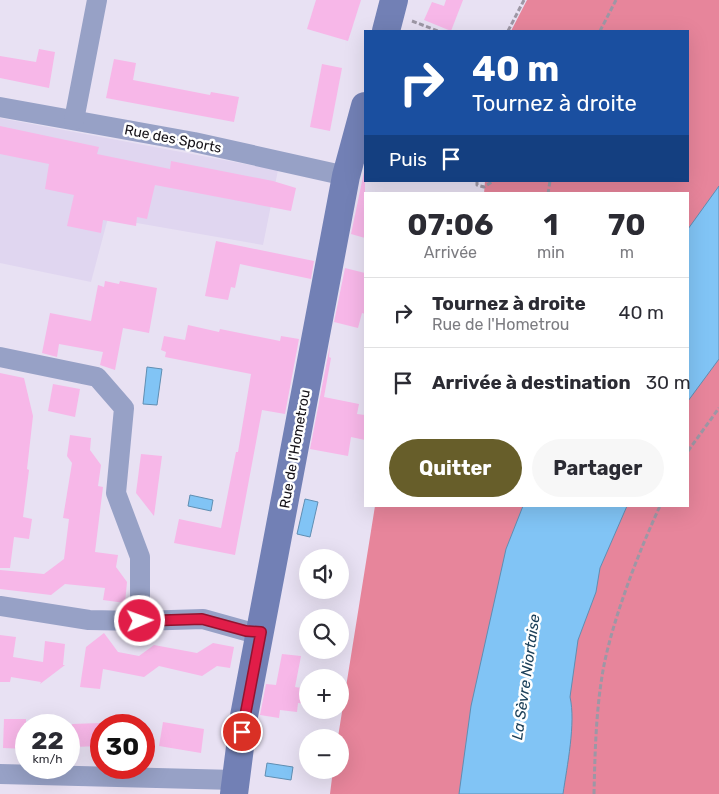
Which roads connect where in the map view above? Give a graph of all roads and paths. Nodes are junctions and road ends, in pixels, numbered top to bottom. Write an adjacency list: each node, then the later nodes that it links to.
1 (97, 0): 10 (street)
2 (394, 0): 5 (street)
3 (524, 0): 6 (path)
4 (616, 0): 7 (path)
5 (386, 30)
6 (509, 30)
7 (601, 30)
8 (0, 107): 10 (street, Rue des Sports)
9 (364, 110): 11 (street, Rue de l'Hometrou)
10 (74, 120): 11 (street, Rue des Sports)
11 (346, 176): 20 (street, Rue de l'Hometrou)
12 (477, 182): 13 (path)
13 (492, 182)
14 (0, 357): 19 (street)
15 (719, 408): 16 (path)
16 (689, 451)
17 (660, 507): 23 (path)
18 (0, 606): 19 (street)
19 (140, 621): 20 (street)
20 (261, 632): 22 (street, Rue de l'Hometrou)
21 (0, 774): 22 (street)
22 (235, 787)
23 (594, 794)

